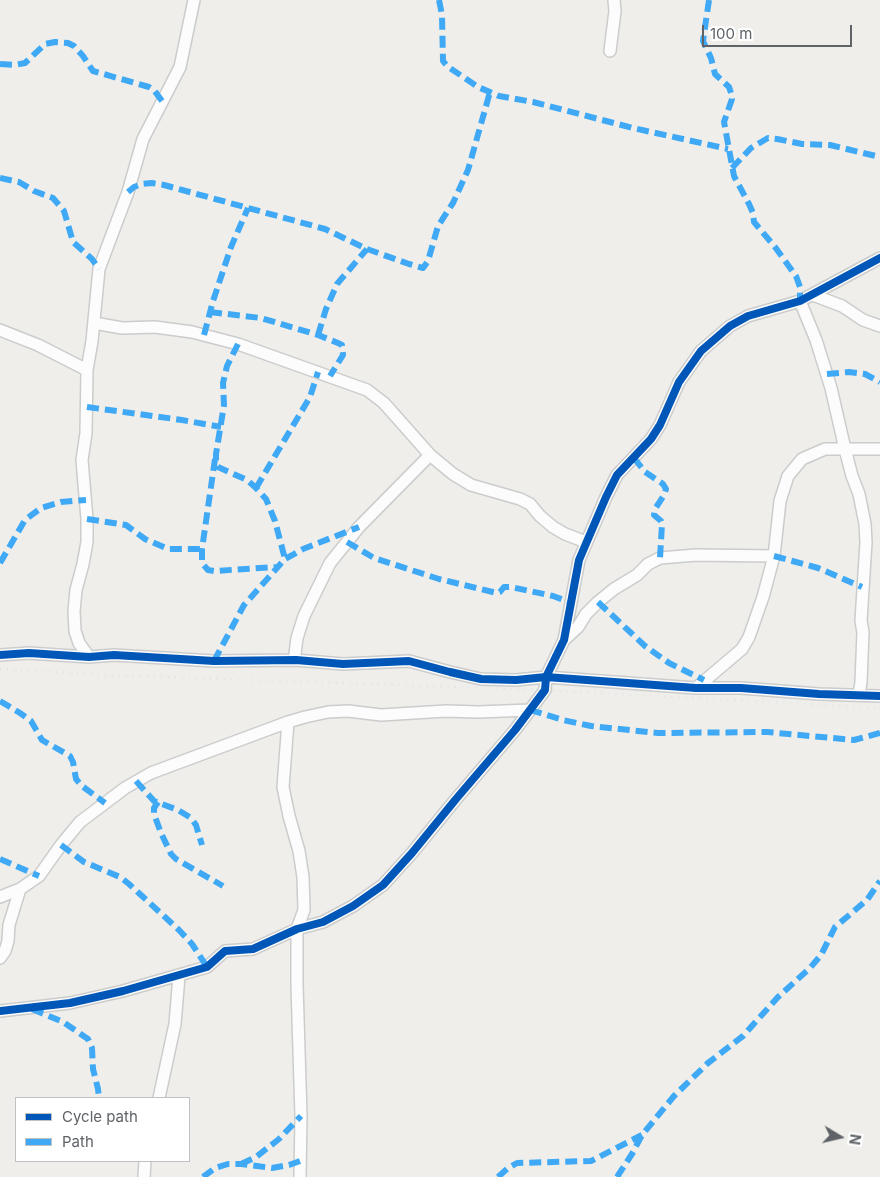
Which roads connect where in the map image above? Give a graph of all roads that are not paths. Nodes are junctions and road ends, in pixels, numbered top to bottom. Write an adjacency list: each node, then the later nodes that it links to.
1 (194, 0): 7 (street)
2 (614, 0): 3 (street)
3 (610, 51)
4 (880, 258): 5 (street)
5 (813, 295): 6 (street); 8 (street)
6 (800, 301): 11 (street); 14 (street)
7 (94, 323): 10 (street); 13 (street)
8 (880, 326)
9 (0, 330): 10 (street)
10 (87, 370): 18 (street)
11 (845, 449): 12 (street); 15 (street); 22 (street)
12 (880, 449)
13 (430, 455): 14 (street); 19 (street)
14 (586, 542): 16 (street)
15 (774, 556): 16 (street); 21 (street)
16 (564, 640): 20 (street)
17 (0, 656): 18 (street)
18 (89, 658): 19 (street)
19 (296, 660): 20 (street)
20 (546, 677): 21 (street); 24 (street)
21 (696, 688): 22 (street)
22 (859, 694): 23 (street)
23 (880, 696)
24 (530, 710): 25 (street); 28 (street)
25 (288, 722): 26 (street); 28 (street)
26 (20, 889): 27 (street); 29 (street)
27 (0, 896)
28 (298, 929): 30 (street); 35 (street)
29 (0, 958)
30 (179, 976): 31 (street); 32 (street)
31 (0, 1011)
32 (159, 1097)
33 (145, 1162): 34 (street)
34 (144, 1177)
35 (300, 1177)

